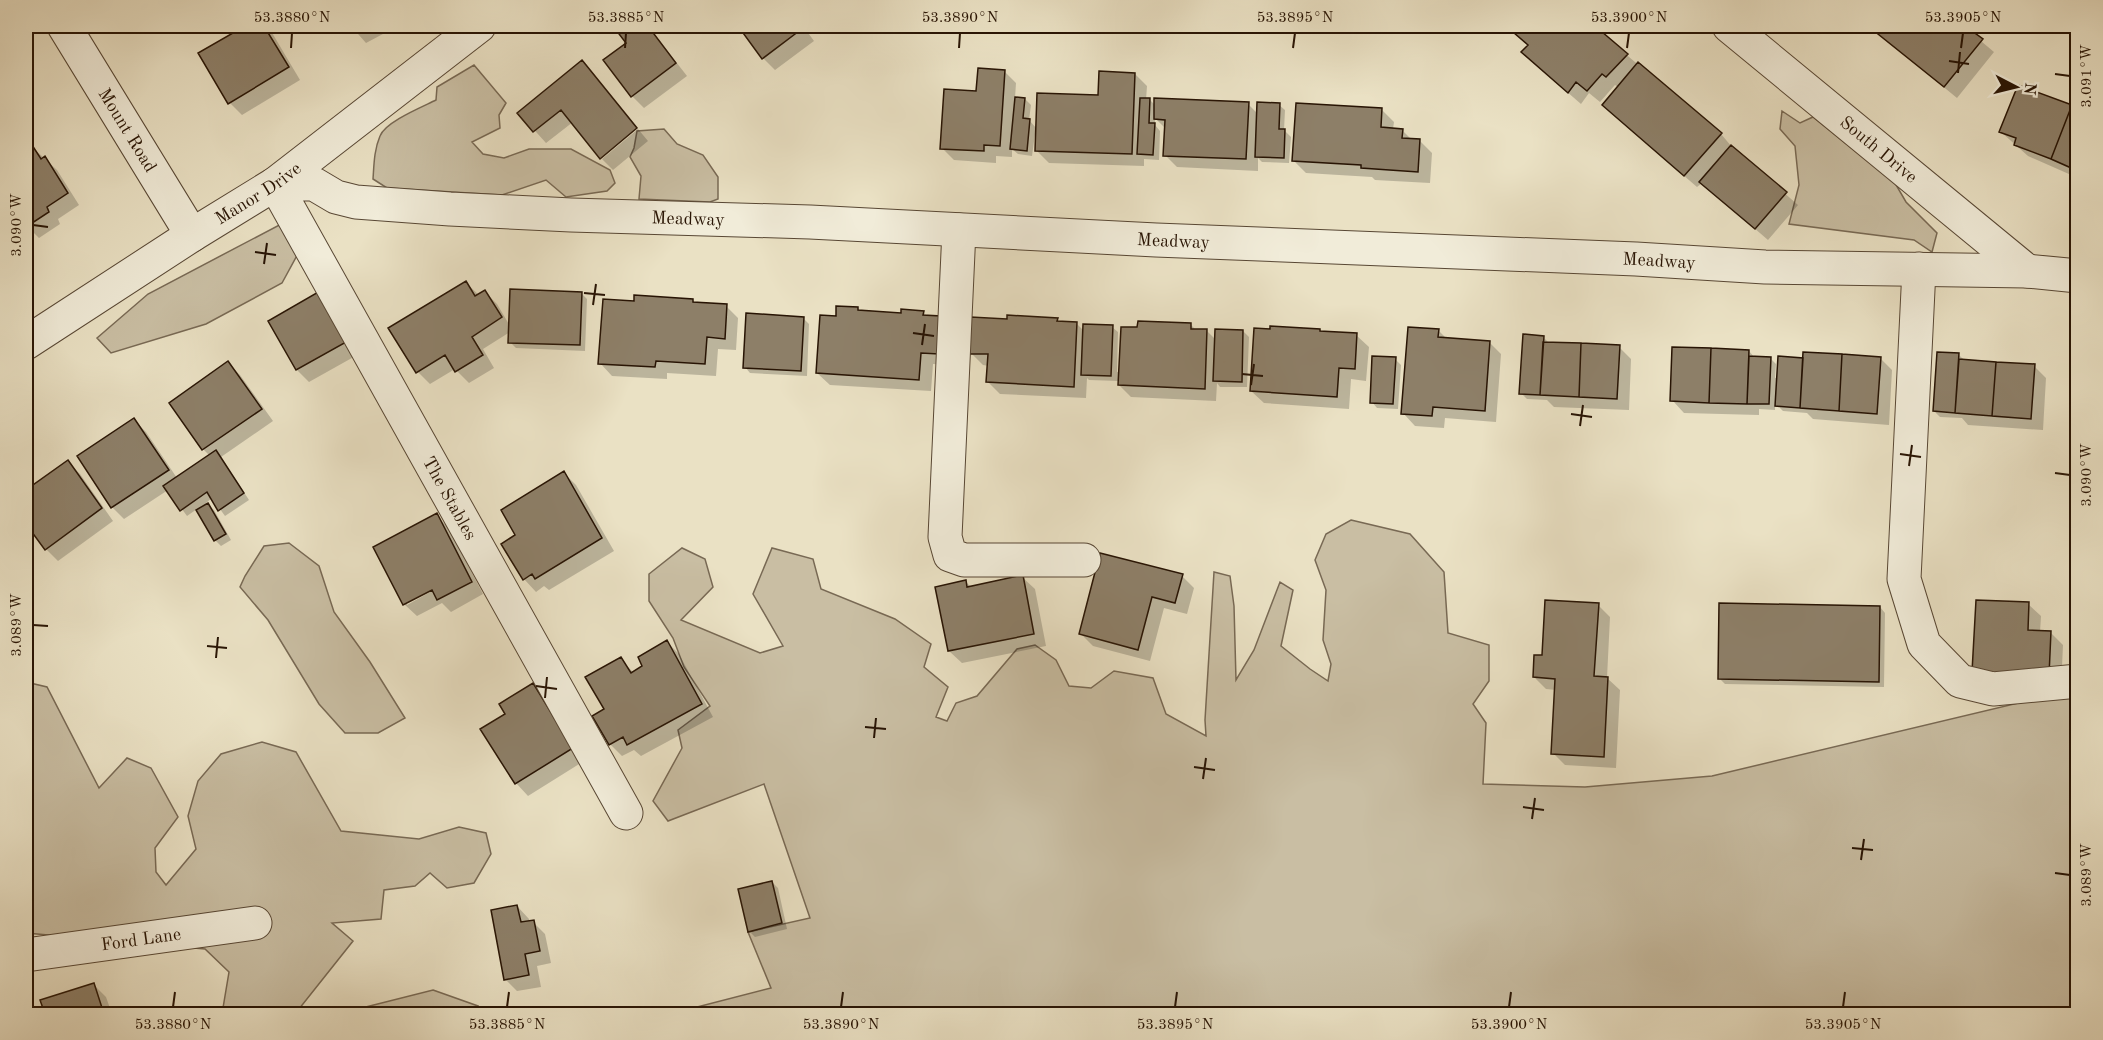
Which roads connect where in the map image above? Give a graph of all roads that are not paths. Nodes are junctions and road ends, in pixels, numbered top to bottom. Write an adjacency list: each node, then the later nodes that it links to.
1 (64, 26): 6 (street, Mount Road)
2 (479, 26): 4 (street, Manor Drive)
3 (1729, 26): 8 (street, South Drive)
4 (275, 184): 5 (street, Meadway); 6 (street, Manor Drive); 13 (street, The Stables)
5 (959, 230): 7 (street, Meadway); 11 (street)
6 (192, 235): 10 (street, Manor Drive)
7 (1919, 269): 8 (street, Meadway); 12 (street)
8 (2027, 272): 9 (street, Meadway)
9 (2078, 276)
10 (26, 344)
11 (1084, 560)
12 (2078, 681)
13 (626, 813)
14 (255, 923): 15 (street, Ford Lane)
15 (26, 955)

